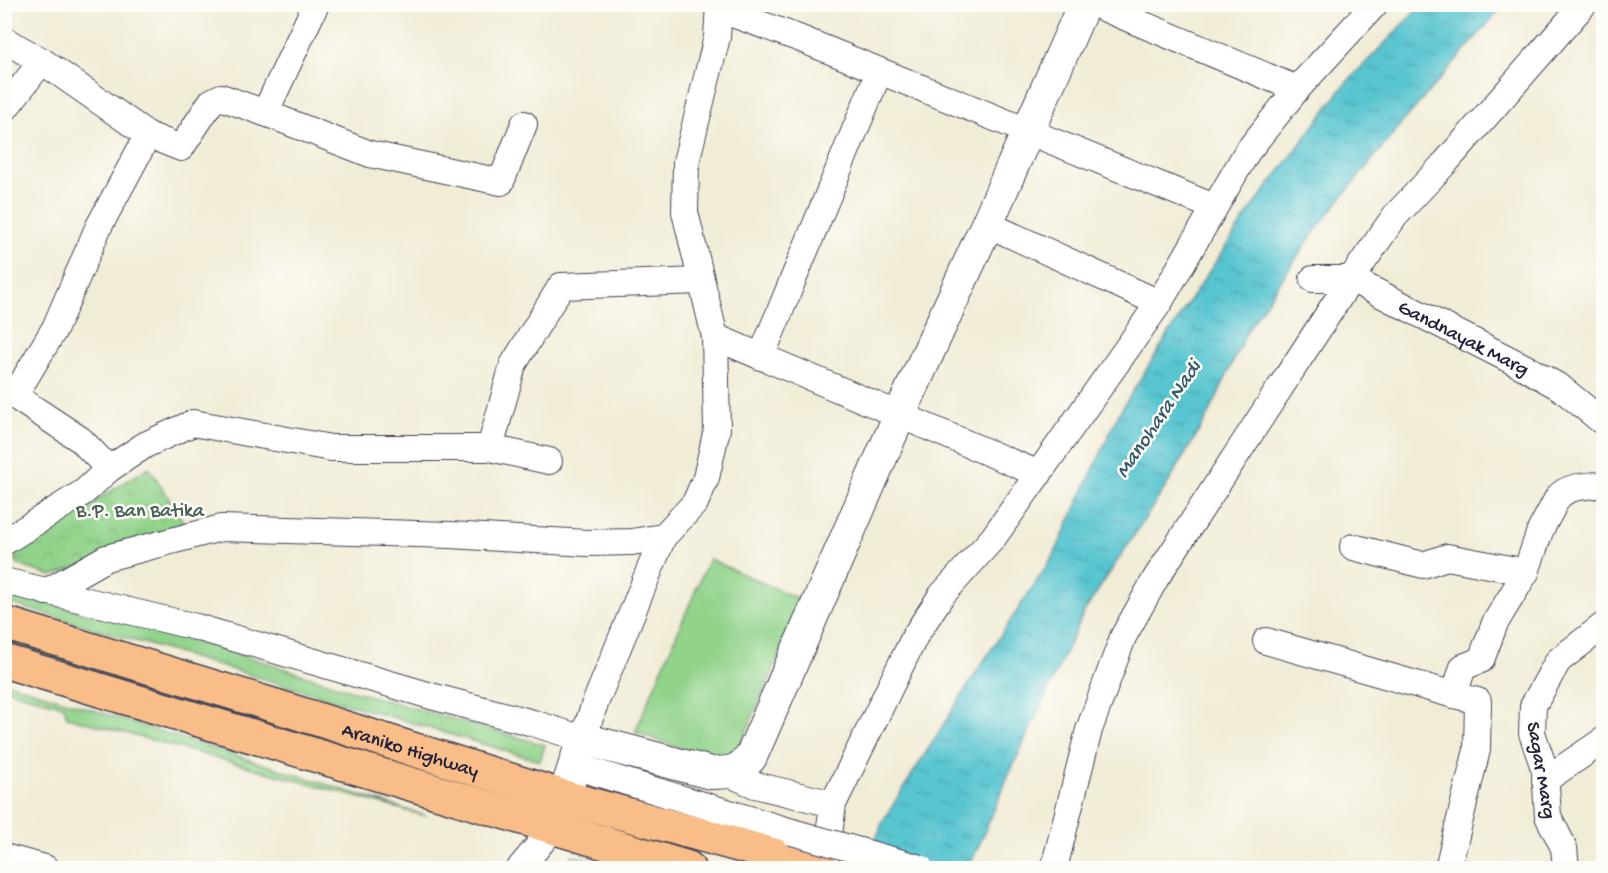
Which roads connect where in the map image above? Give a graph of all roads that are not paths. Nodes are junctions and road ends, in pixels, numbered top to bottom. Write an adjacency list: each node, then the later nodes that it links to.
1 (316, 4): 12 (street)
2 (1084, 4): 14 (street)
3 (1094, 4): 10 (street)
4 (1375, 4): 10 (street)
5 (1584, 4): 19 (street)
6 (719, 7): 9 (street); 20 (street)
7 (4, 40): 8 (street)
8 (42, 61): 11 (street); 15 (street)
9 (879, 72): 14 (street); 23 (street)
10 (1297, 89): 16 (street)
11 (4, 110)
12 (265, 113): 13 (street); 15 (street)
13 (524, 124)
14 (1029, 130): 16 (street); 17 (street)
15 (148, 135): 24 (street)
16 (1214, 207): 21 (street)
17 (987, 224): 21 (street); 25 (street)
18 (1313, 279): 19 (street, Gandnayak Marg)
19 (1351, 279): 26 (street, Gandnayak Marg); 56 (street)
20 (701, 281): 22 (street); 27 (street)
21 (1159, 303): 30 (street)
22 (715, 337): 23 (street); 32 (street)
23 (762, 357): 25 (street)
24 (10, 392): 29 (street)
25 (900, 414): 30 (street); 45 (street)
26 (1604, 423)
27 (490, 448): 28 (street); 29 (street)
28 (549, 461)
29 (108, 470): 33 (street)
30 (1039, 474): 47 (street)
31 (1604, 484): 35 (street)
32 (663, 537): 37 (street); 44 (street)
33 (4, 542)
34 (1353, 548): 35 (street)
35 (1526, 572): 42 (street)
36 (4, 582): 37 (street)
37 (46, 592): 44 (street)
38 (4, 623): 48 (highway, Araniko Highway)
39 (1604, 625): 46 (street, Sagar Marg)
40 (1266, 641): 42 (street)
41 (4, 661): 48 (highway, Araniko Highway)
42 (1454, 695): 57 (street)
43 (1604, 740): 46 (street)
44 (578, 753): 45 (street); 48 (street); 49 (street)
45 (728, 773): 47 (street)
46 (1545, 780): 58 (street, Sagar Marg)
47 (833, 804): 54 (street)
48 (559, 812): 49 (highway, Araniko Highway); 52 (street); 53 (highway, Araniko Highway)
49 (787, 845): 54 (highway, Araniko Highway); 55 (street, bridge)
50 (4, 857): 51 (street)
51 (45, 868)
52 (520, 868)
53 (688, 868)
54 (823, 868)
55 (920, 868)
56 (1054, 868)
57 (1448, 868)
58 (1566, 868)

